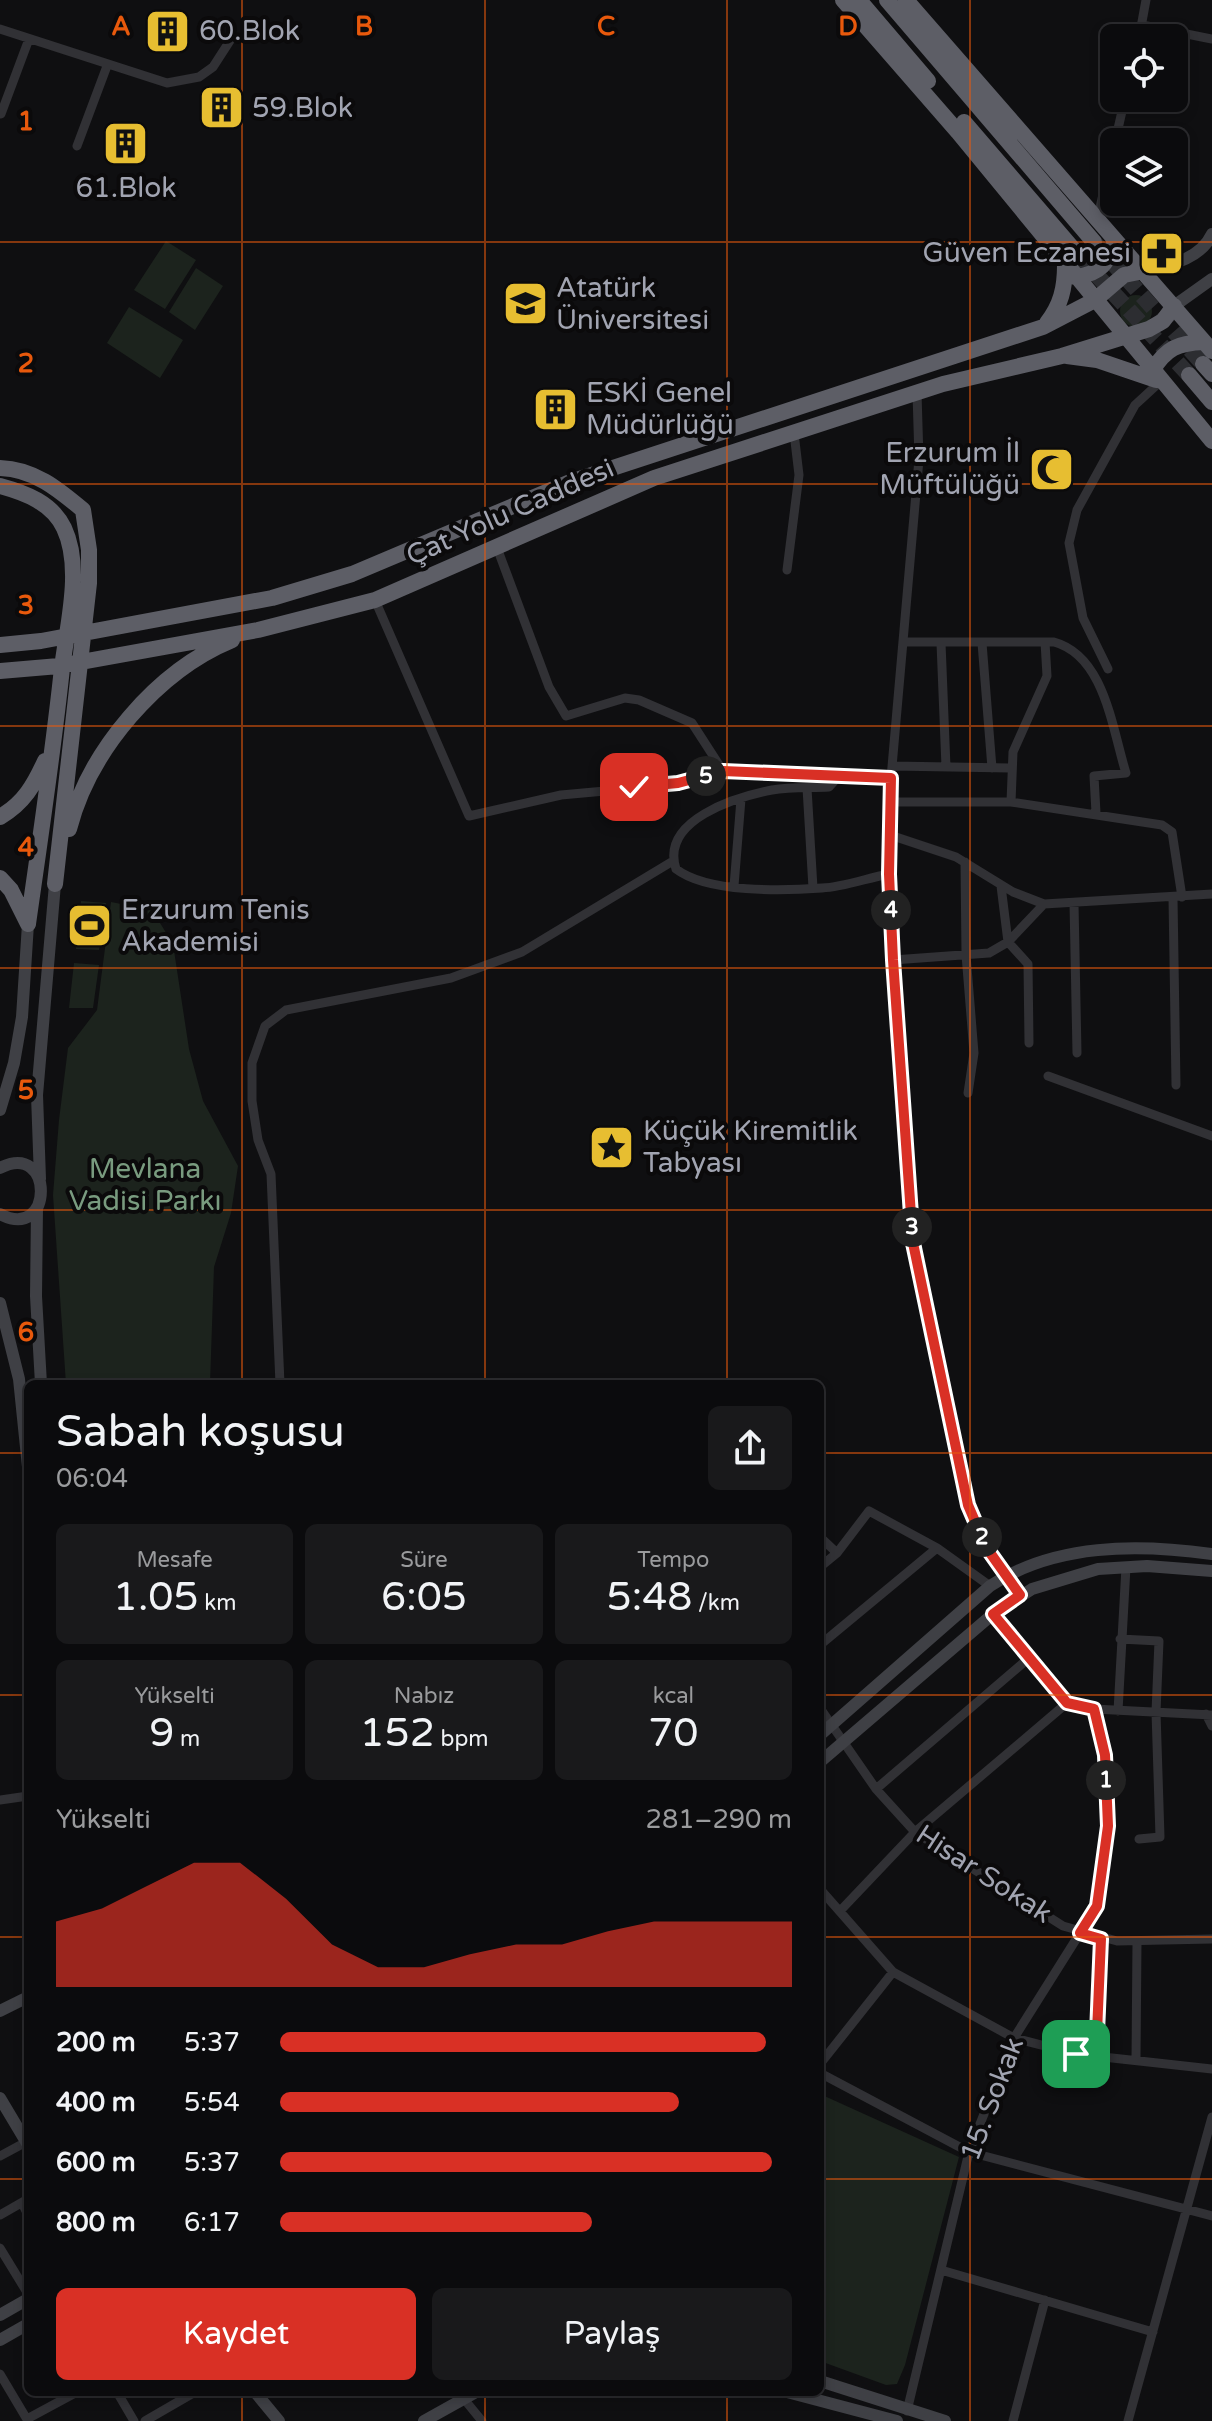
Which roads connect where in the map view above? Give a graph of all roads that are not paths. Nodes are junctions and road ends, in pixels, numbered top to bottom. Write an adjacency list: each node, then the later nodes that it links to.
1 (843, 0): 20 (highway)
2 (859, 0): 20 (highway)
3 (887, 0): 19 (highway)
4 (906, 0): 16 (highway)
5 (1146, 0): 6 (street)
6 (1142, 24)
7 (0, 29): 10 (street)
8 (1188, 34): 11 (street)
9 (233, 36): 12 (street)
10 (29, 39): 12 (street); 13 (street)
11 (1212, 39)
12 (107, 66): 14 (street)
13 (1, 114)
14 (77, 146)
15 (1100, 207): 16 (street)
16 (1097, 221): 18 (highway)
17 (1212, 234): 21 (street)
18 (1115, 240): 20 (highway); 21 (highway)
19 (1094, 242)
20 (1074, 266): 23 (highway); 25 (highway)
21 (1144, 271): 23 (highway, Çat Yolu Caddesi); 24 (highway)
22 (1212, 279): 24 (street)
23 (1095, 300): 25 (highway, Çat Yolu Caddesi); 26 (highway)
24 (1174, 306): 26 (highway, Çat Yolu Caddesi); 28 (highway)
25 (1043, 327): 43 (highway, Çat Yolu Caddesi)
26 (1125, 335): 27 (highway, Çat Yolu Caddesi); 30 (highway)
27 (1062, 356): 30 (highway); 31 (highway, Çat Yolu Caddesi)
28 (1208, 358): 30 (highway)
29 (1189, 375): 32 (highway)
30 (1156, 376): 34 (highway); 49 (street)
31 (917, 393): 33 (highway, Çat Yolu Caddesi); 44 (street)
32 (1212, 402)
33 (794, 433): 37 (highway, Çat Yolu Caddesi); 38 (street)
34 (1212, 441)
35 (0, 468): 40 (highway)
36 (0, 486): 40 (highway)
37 (496, 545): 39 (highway, Çat Yolu Caddesi); 57 (street)
38 (787, 570)
39 (375, 600): 41 (highway, Çat Yolu Caddesi); 57 (street)
40 (76, 616): 51 (highway)
41 (258, 630): 50 (highway, Çat Yolu Caddesi); 71 (highway)
42 (0, 635): 43 (highway)
43 (22, 642): 48 (highway, Çat Yolu Caddesi)
44 (903, 642): 46 (street); 53 (street)
45 (1045, 642): 47 (street); 56 (street); 64 (street)
46 (941, 643): 47 (street); 54 (street)
47 (982, 643): 55 (street)
48 (0, 645)
49 (1108, 669)
50 (0, 671)
51 (69, 683): 52 (highway); 71 (highway)
52 (56, 729): 65 (highway); 79 (highway)
53 (892, 766): 54 (street); 59 (street)
54 (946, 767): 55 (street)
55 (992, 768): 56 (street)
56 (1010, 768): 63 (street)
57 (723, 771): 58 (street)
58 (838, 777): 59 (street); 60 (street)
59 (891, 778): 62 (street)
60 (807, 788): 61 (street); 74 (street)
61 (741, 799): 67 (street); 72 (street)
62 (891, 802): 63 (street); 66 (street)
63 (1011, 802): 64 (street)
64 (1096, 813): 76 (street)
65 (0, 817)
66 (890, 835): 68 (street); 69 (street)
67 (673, 861): 72 (street); 96 (street)
68 (965, 862): 73 (street); 81 (street)
69 (889, 874): 74 (street); 82 (street)
70 (0, 878): 79 (highway)
71 (55, 884): 91 (street)
72 (734, 886): 74 (street)
73 (1001, 886): 78 (street); 80 (street)
74 (813, 888)
75 (1212, 894): 76 (street)
76 (1178, 897): 77 (street); 86 (street)
77 (1074, 903): 78 (street); 84 (street)
78 (1044, 904): 80 (street)
79 (28, 924): 88 (street)
80 (1008, 942): 81 (street); 83 (street)
81 (966, 955): 82 (street); 87 (street)
82 (893, 960): 105 (street)
83 (1029, 1043)
84 (1077, 1053)
85 (1048, 1076): 89 (street)
86 (1176, 1085)
87 (968, 1093)
88 (0, 1110)
89 (1212, 1136)
90 (0, 1168): 91 (street)
91 (40, 1179): 92 (street)
92 (37, 1208): 93 (street); 95 (street)
93 (0, 1214)
94 (0, 1303): 97 (street)
95 (41, 1380)
96 (280, 1380)
97 (24, 1428)
98 (824, 1541): 100 (street)
99 (937, 1548): 100 (street); 106 (street); 110 (street)
100 (837, 1553): 102 (street)
101 (1212, 1554): 105 (street)
102 (824, 1564)
103 (1126, 1567): 104 (street); 107 (street); 109 (street)
104 (1212, 1571)
105 (1005, 1576): 106 (street); 107 (street)
106 (990, 1586): 118 (street)
107 (1020, 1595): 108 (street)
108 (993, 1614): 111 (street); 121 (street)
109 (1120, 1639): 114 (street); 116 (street)
110 (824, 1642)
111 (1029, 1658): 112 (street); 123 (street)
112 (1067, 1703): 113 (street); 126 (street)
113 (1094, 1709): 114 (street); 130 (street, 15. Sokak)
114 (1118, 1711): 116 (street)
115 (824, 1712): 118 (street, Hisar Sokak)
116 (1156, 1712): 117 (street); 127 (street)
117 (1209, 1714): 119 (street)
118 (834, 1723): 120 (street); 121 (street, Hisar Sokak)
119 (1212, 1726)
120 (824, 1732)
121 (844, 1740): 122 (street); 123 (street, Hisar Sokak)
122 (824, 1758)
123 (876, 1789): 126 (street, Hisar Sokak)
124 (24, 1797): 125 (street)
125 (0, 1800)
126 (915, 1832): 129 (street); 130 (street, Hisar Sokak)
127 (1139, 1839)
128 (824, 1893): 129 (street)
129 (840, 1911): 134 (street)
130 (1080, 1933): 131 (street, Hisar Sokak); 137 (street, 15. Sokak)
131 (1101, 1939): 133 (street, Hisar Sokak); 138 (street)
132 (1212, 1939): 133 (street, Hisar Sokak)
133 (1137, 1941): 140 (street)
134 (893, 1972): 137 (street); 139 (street)
135 (24, 1999): 136 (street)
136 (0, 2011)
137 (1014, 2038): 138 (street); 147 (street, 15. Sokak)
138 (1096, 2056): 140 (street)
139 (824, 2059)
140 (1136, 2060): 141 (street)
141 (1212, 2069)
142 (824, 2075): 147 (street)
143 (0, 2098): 145 (street)
144 (1212, 2117): 150 (street)
145 (24, 2138)
146 (24, 2144): 148 (street)
147 (969, 2152): 150 (street); 154 (street, 15. Sokak)
148 (0, 2156)
149 (24, 2202): 151 (street)
150 (1187, 2210): 152 (street); 160 (street)
151 (0, 2215)
152 (1212, 2216)
153 (0, 2248): 155 (street)
154 (941, 2270): 157 (street); 171 (street, 15. Sokak)
155 (24, 2290)
156 (24, 2299): 158 (street)
157 (1045, 2300): 160 (street); 180 (street)
158 (0, 2314)
159 (24, 2326): 161 (street)
160 (1153, 2332): 181 (street)
161 (0, 2340)
162 (0, 2374): 172 (street)
163 (824, 2383): 171 (street)
164 (70, 2396): 172 (street)
165 (119, 2396): 173 (street)
166 (188, 2396): 174 (street)
167 (258, 2396): 175 (street)
168 (469, 2396): 170 (street)
169 (802, 2396): 178 (street)
170 (464, 2399): 176 (street); 177 (street)
171 (905, 2416): 179 (street)
172 (28, 2420)
173 (134, 2421)
174 (145, 2421)
175 (279, 2421)
176 (424, 2421)
177 (482, 2421)
178 (897, 2421)
179 (945, 2421)
180 (1013, 2421)
181 (1128, 2421)

